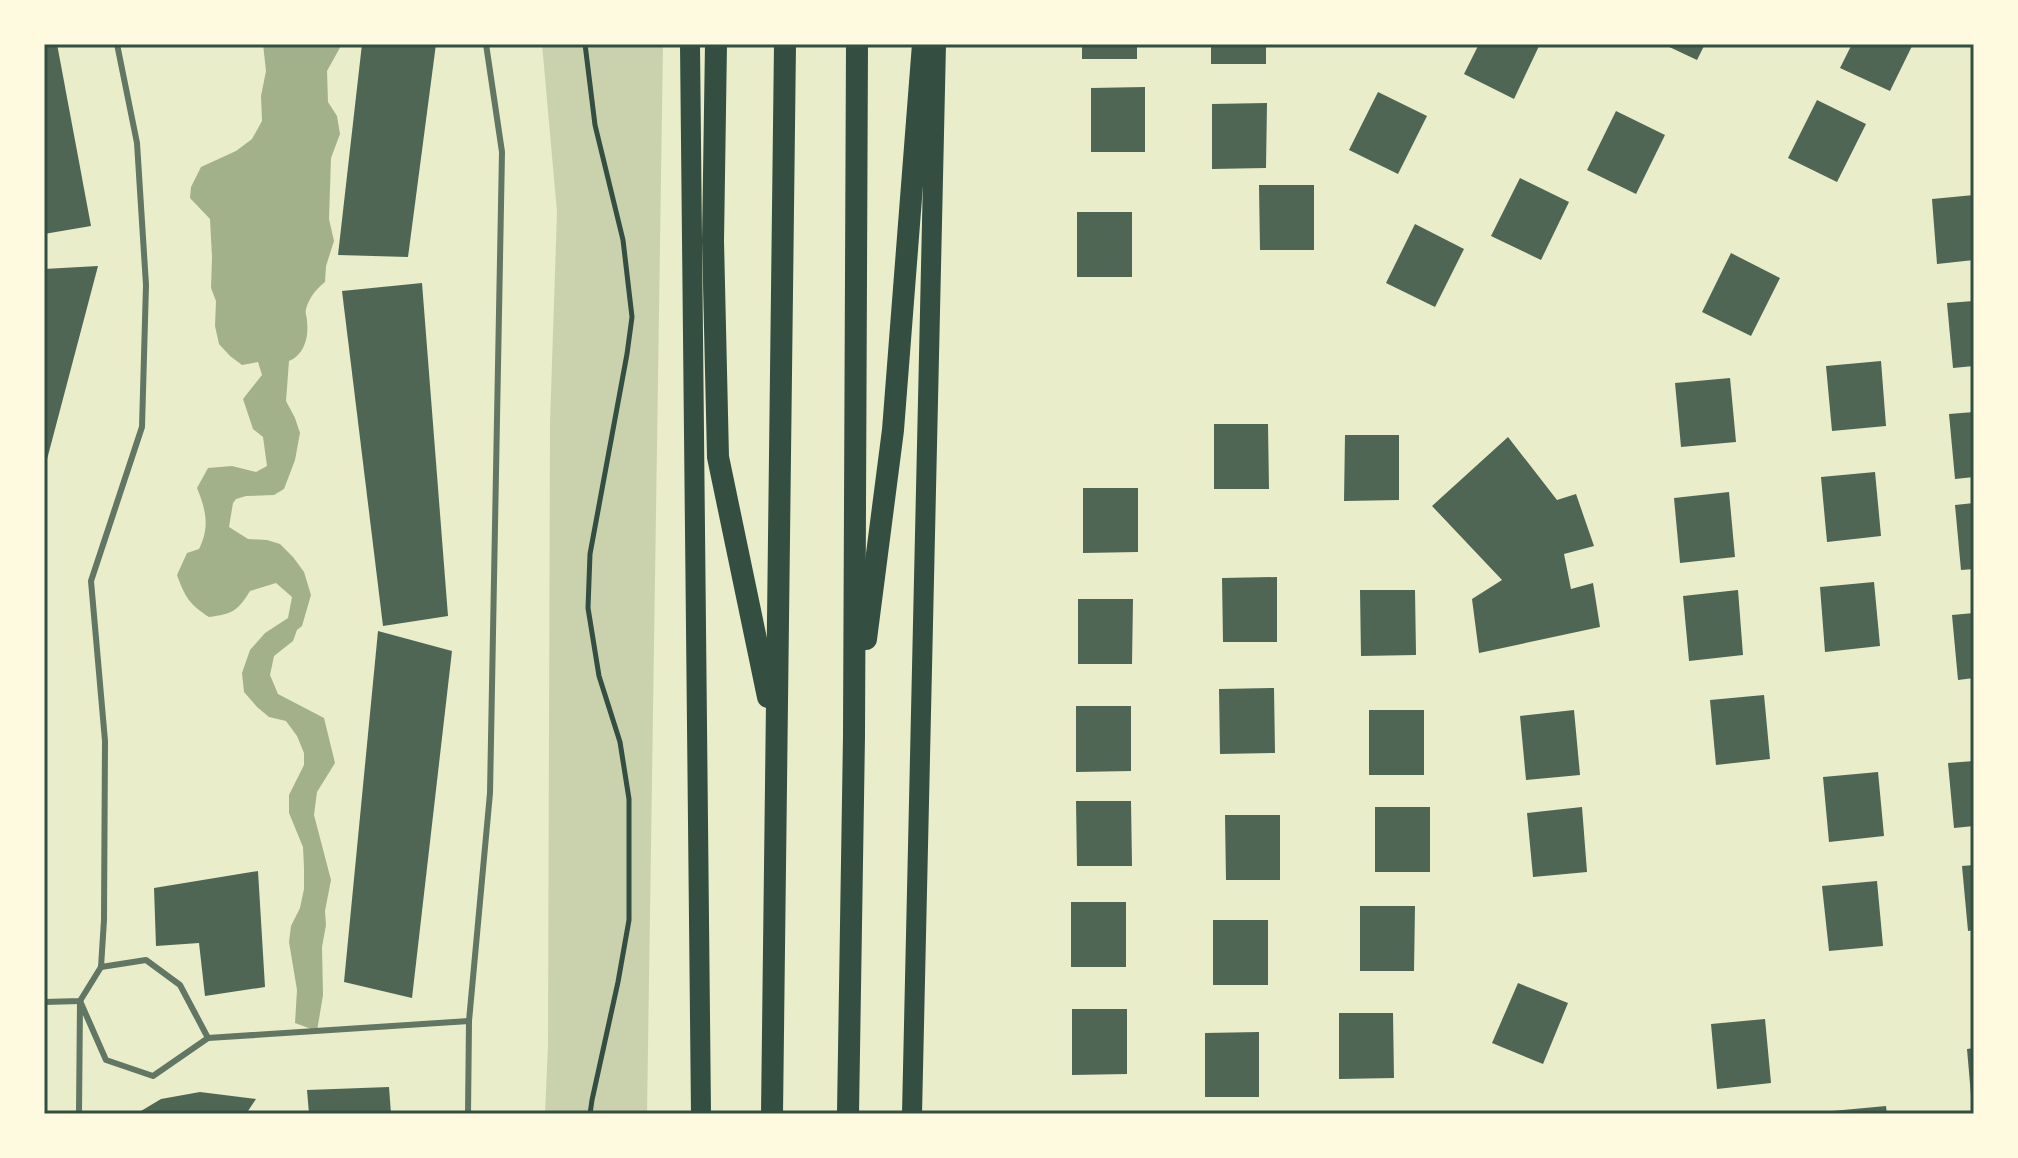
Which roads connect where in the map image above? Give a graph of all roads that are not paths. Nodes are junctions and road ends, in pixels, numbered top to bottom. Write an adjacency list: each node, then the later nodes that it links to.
1 (117, 44): 11 (lane)
2 (486, 44): 14 (lane)
3 (690, 44): 18 (main road)
4 (716, 44): 10 (highway)
5 (785, 44): 10 (highway)
6 (857, 44): 9 (highway)
7 (923, 44): 9 (highway)
8 (936, 44): 21 (main road)
9 (854, 736): 20 (highway)
10 (777, 738): 19 (highway)
11 (101, 967): 12 (lane); 15 (lane)
12 (80, 1001): 13 (lane); 15 (lane); 16 (lane)
13 (44, 1002)
14 (469, 1021): 15 (lane); 17 (lane)
15 (208, 1038)
16 (79, 1114)
17 (468, 1114)
18 (701, 1114)
19 (772, 1114)
20 (848, 1114)
21 (912, 1114)

